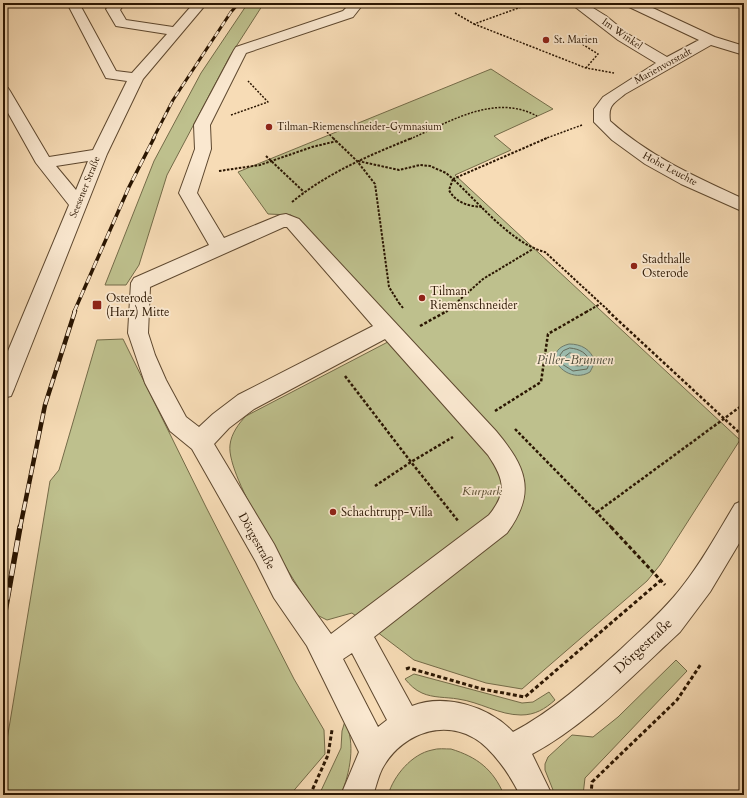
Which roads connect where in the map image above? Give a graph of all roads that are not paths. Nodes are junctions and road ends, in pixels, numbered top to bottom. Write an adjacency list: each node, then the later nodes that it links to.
1 (73, 3): 11 (street)
2 (119, 3): 7 (street)
3 (201, 3): 7 (street, Seesener Straße)
4 (358, 3): 18 (street)
5 (576, 3): 10 (street, Im Winkel)
6 (632, 3): 8 (street)
7 (176, 31): 11 (street, Seesener Straße)
8 (710, 40): 9 (street); 10 (street, Marienvorstadt)
9 (744, 50)
10 (668, 64): 13 (street, Marienvorstadt)
11 (136, 78): 14 (street, Seesener Straße)
12 (3, 91): 15 (street)
13 (602, 122): 17 (street, Hohe Leuchte)
14 (99, 154): 15 (street); 16 (street, Seesener Straße)
15 (44, 163): 16 (street)
16 (78, 204): 20 (street, Seesener Straße)
17 (744, 206)
18 (220, 246): 19 (street); 21 (street, Dörgestraße)
19 (382, 323): 21 (street); 23 (street)
20 (3, 389)
21 (200, 442): 24 (street, Dörgestraße)
22 (744, 512): 26 (street, Dörgestraße)
23 (357, 633): 24 (street); 25 (street)
24 (326, 654): 27 (street, Dörgestraße)
25 (405, 724): 26 (street); 27 (street)
26 (511, 749): 29 (street)
27 (375, 752): 28 (street)
28 (357, 795)
29 (536, 795)

